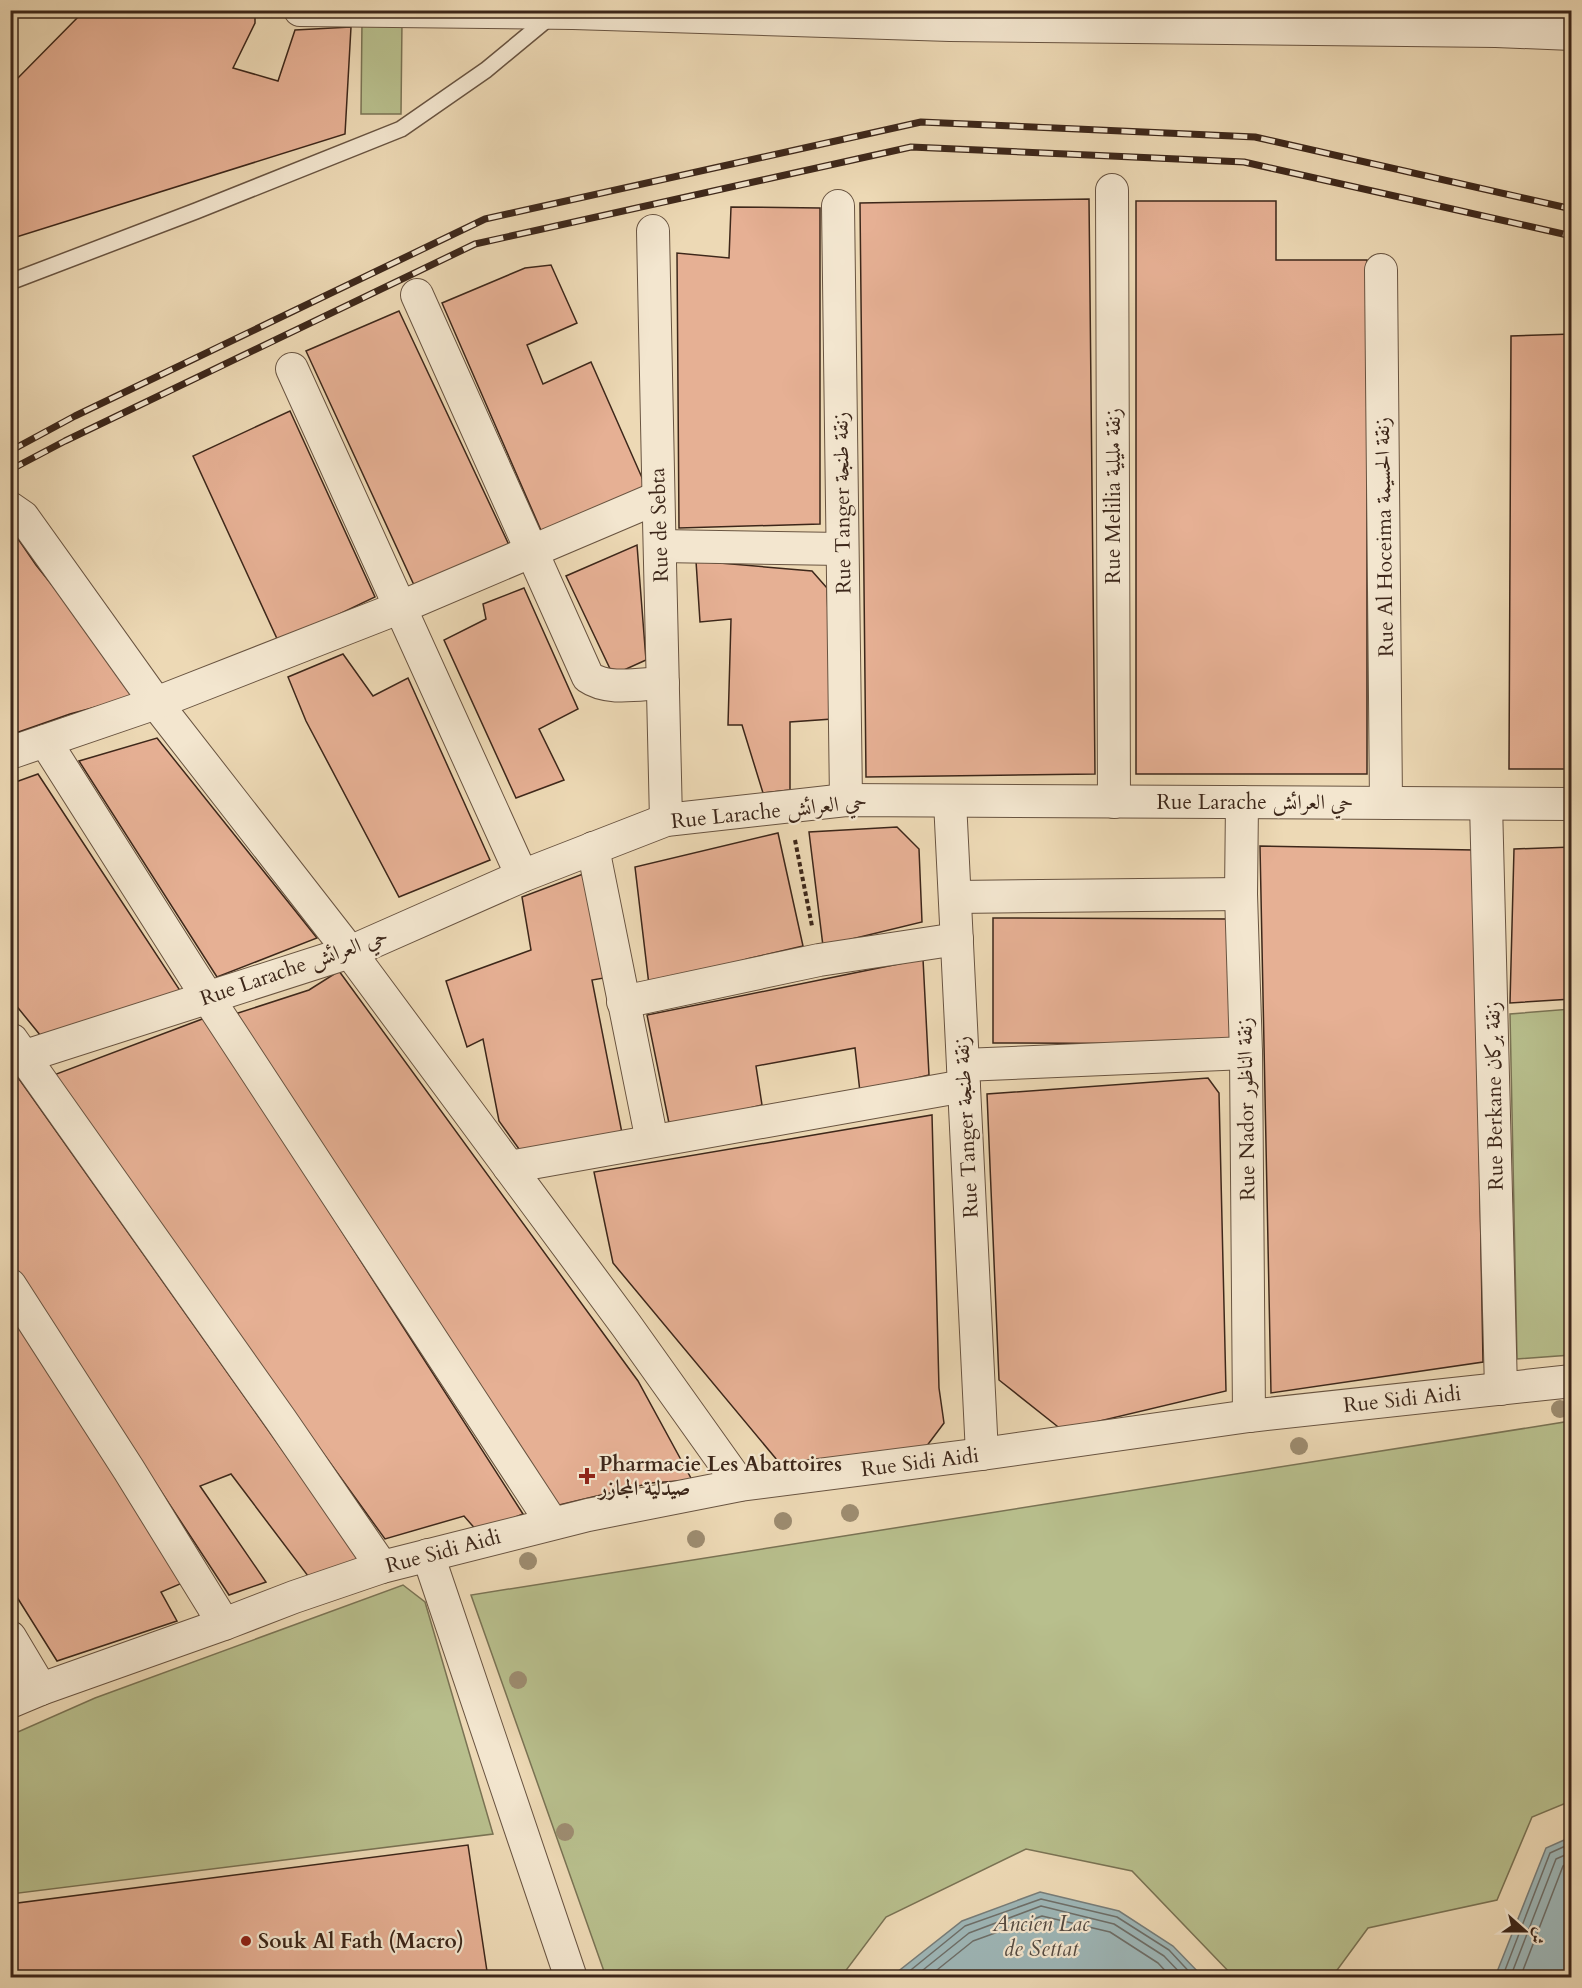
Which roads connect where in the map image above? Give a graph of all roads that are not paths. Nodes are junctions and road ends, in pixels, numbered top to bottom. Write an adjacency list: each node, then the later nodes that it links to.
1 (300, 10): 2 (street)
2 (567, 12): 3 (street); 12 (lane)
3 (730, 14): 4 (street)
4 (950, 18): 5 (street)
5 (1239, 20): 6 (street)
6 (1496, 21): 7 (street)
7 (1572, 34)
8 (1112, 190): 27 (street, Rue Melilia زنقة مليلية)
9 (838, 206): 18 (street, Rue Tanger زنقة طنجة)
10 (653, 231): 15 (street, Rue de Sebta)
11 (1381, 270): 29 (street, Rue Al Hoceima زنقة الحسيمة)
12 (10, 282)
13 (417, 295): 19 (street)
14 (292, 369): 20 (street)
15 (657, 498): 17 (street, Rue de Sebta); 19 (street)
16 (10, 508): 22 (street)
17 (660, 546): 18 (street); 21 (street, Rue de Sebta)
18 (842, 549): 25 (street, Rue Tanger زنقة طنجة)
19 (532, 552): 20 (street); 21 (street)
20 (401, 607): 22 (street); 34 (street)
21 (663, 683): 32 (street, Rue de Sebta)
22 (156, 703): 23 (street); 38 (street)
23 (45, 741): 24 (street); 39 (street)
24 (10, 753)
25 (846, 800): 26 (street, Rue Larache حي العرائش); 32 (street, Rue Larache حي العرائش)
26 (950, 801): 27 (street, Rue Larache حي العرائش); 36 (street, Rue Tanger زنقة طنجة)
27 (1114, 802): 28 (street, Rue Larache حي العرائش)
28 (1242, 802): 29 (street, Rue Larache حي العرائش); 35 (street, Rue Nador زنقة الناظور)
29 (1386, 803): 30 (street, Rue Larache حي العرائش)
30 (1486, 804): 31 (street, Rue Larache حي العرائش); 48 (street, Rue Berkane زنقة بركان)
31 (1572, 804)
32 (666, 820): 33 (street, Rue Larache حي العرائش)
33 (593, 848): 34 (street, Rue Larache حي العرائش); 40 (street)
34 (522, 876): 38 (street, Rue Larache حي العرائش)
35 (1241, 894): 36 (street); 42 (street, Rue Nador زنقة الناظور)
36 (955, 897): 37 (street, Rue Tanger زنقة طنجة)
37 (957, 939): 40 (street); 43 (street, Rue Tanger زنقة طنجة)
38 (350, 952): 39 (street, Rue Larache حي العرائش); 45 (street)
39 (208, 998): 41 (street, Rue Larache حي العرائش); 52 (street)
40 (623, 1002): 44 (street)
41 (15, 1052): 54 (street)
42 (1246, 1053): 43 (street); 49 (street, Rue Nador زنقة الناظور)
43 (963, 1076): 44 (street); 50 (street, Rue Tanger زنقة طنجة)
44 (652, 1141): 45 (street)
45 (509, 1167): 51 (street)
46 (10, 1285): 55 (street)
47 (1572, 1381): 48 (street, Rue Sidi Aidi)
48 (1501, 1389): 49 (street, Rue Sidi Aidi)
49 (1249, 1416): 50 (street, Rue Sidi Aidi)
50 (982, 1454): 51 (street, Rue Sidi Aidi)
51 (740, 1485): 52 (street, Rue Sidi Aidi)
52 (552, 1523): 53 (street, Rue Sidi Aidi)
53 (428, 1555): 54 (street, Rue Sidi Aidi); 59 (street)
54 (382, 1567): 55 (street, Rue Sidi Aidi)
55 (224, 1624): 57 (street, Rue Sidi Aidi)
56 (10, 1637): 57 (street)
57 (41, 1689): 58 (street, Rue Sidi Aidi)
58 (10, 1702)
59 (571, 1977)

